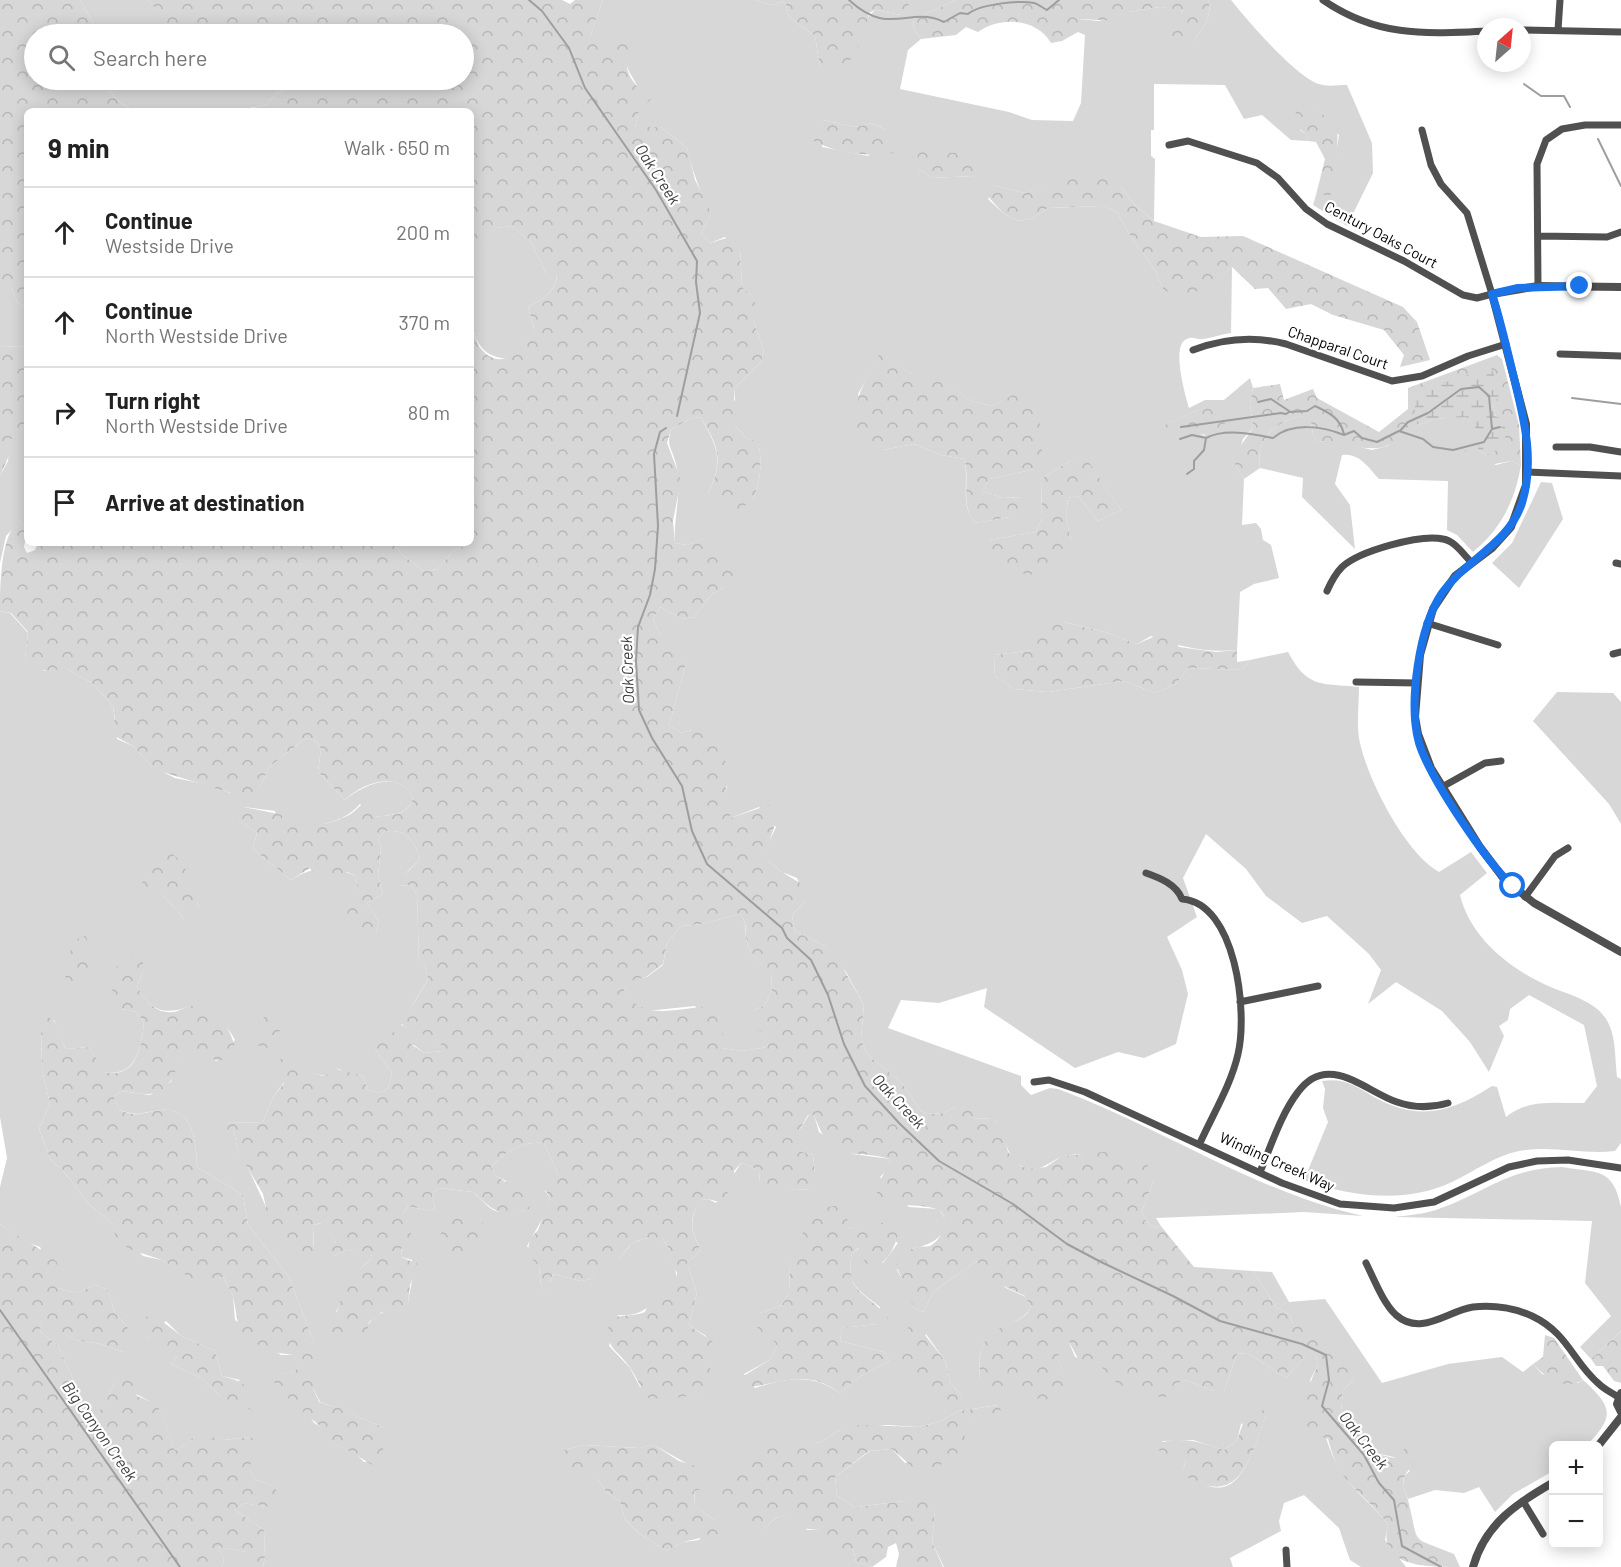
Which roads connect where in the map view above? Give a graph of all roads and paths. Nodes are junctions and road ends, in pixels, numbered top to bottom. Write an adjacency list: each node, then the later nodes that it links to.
1 (1323, 0): 5 (street)
2 (1560, 0): 4 (street)
3 (1531, 30): 4 (street)
4 (1558, 30): 6 (street)
5 (1477, 31)
6 (1621, 32)
7 (1621, 125): 11 (street)
8 (1422, 130): 14 (street)
9 (1169, 145): 14 (street, Century Oaks Court)
10 (1621, 232): 11 (street)
11 (1538, 236): 12 (street)
12 (1538, 286): 13 (street); 14 (street)
13 (1621, 287)
14 (1492, 294): 15 (street)
15 (1506, 344): 16 (street, Chapparal Court); 21 (street)
16 (1193, 350)
17 (1560, 354): 18 (street)
18 (1621, 356)
19 (1556, 447): 20 (street)
20 (1621, 452)
21 (1527, 472): 22 (street); 23 (street)
22 (1621, 476)
23 (1471, 562): 24 (street); 25 (street)
24 (1327, 591)
25 (1427, 623): 26 (street); 30 (street)
26 (1498, 645)
27 (1621, 652): 28 (street)
28 (1613, 654)
29 (1356, 682): 30 (street)
30 (1417, 683): 32 (street)
31 (1501, 761): 32 (street)
32 (1442, 787): 35 (street)
33 (1568, 848): 35 (street)
34 (1146, 873): 38 (street)
35 (1525, 897): 36 (street)
36 (1621, 952)
37 (1318, 986): 38 (street)
38 (1240, 1002): 41 (street)
39 (1034, 1082): 41 (street, Winding Creek Way)
40 (1448, 1103): 43 (street)
41 (1200, 1143): 43 (street, Winding Creek Way)
42 (1621, 1168): 43 (street, Winding Creek Way)
43 (1260, 1172)
44 (1366, 1263): 45 (street)
45 (1620, 1395): 46 (street)
46 (1621, 1412)
47 (1621, 1418): 48 (street)
48 (1603, 1441)
49 (1549, 1485): 50 (street)
50 (1523, 1501): 51 (street); 54 (street)
51 (1543, 1534)
52 (1286, 1550): 53 (street)
53 (1287, 1567)
54 (1473, 1567)

